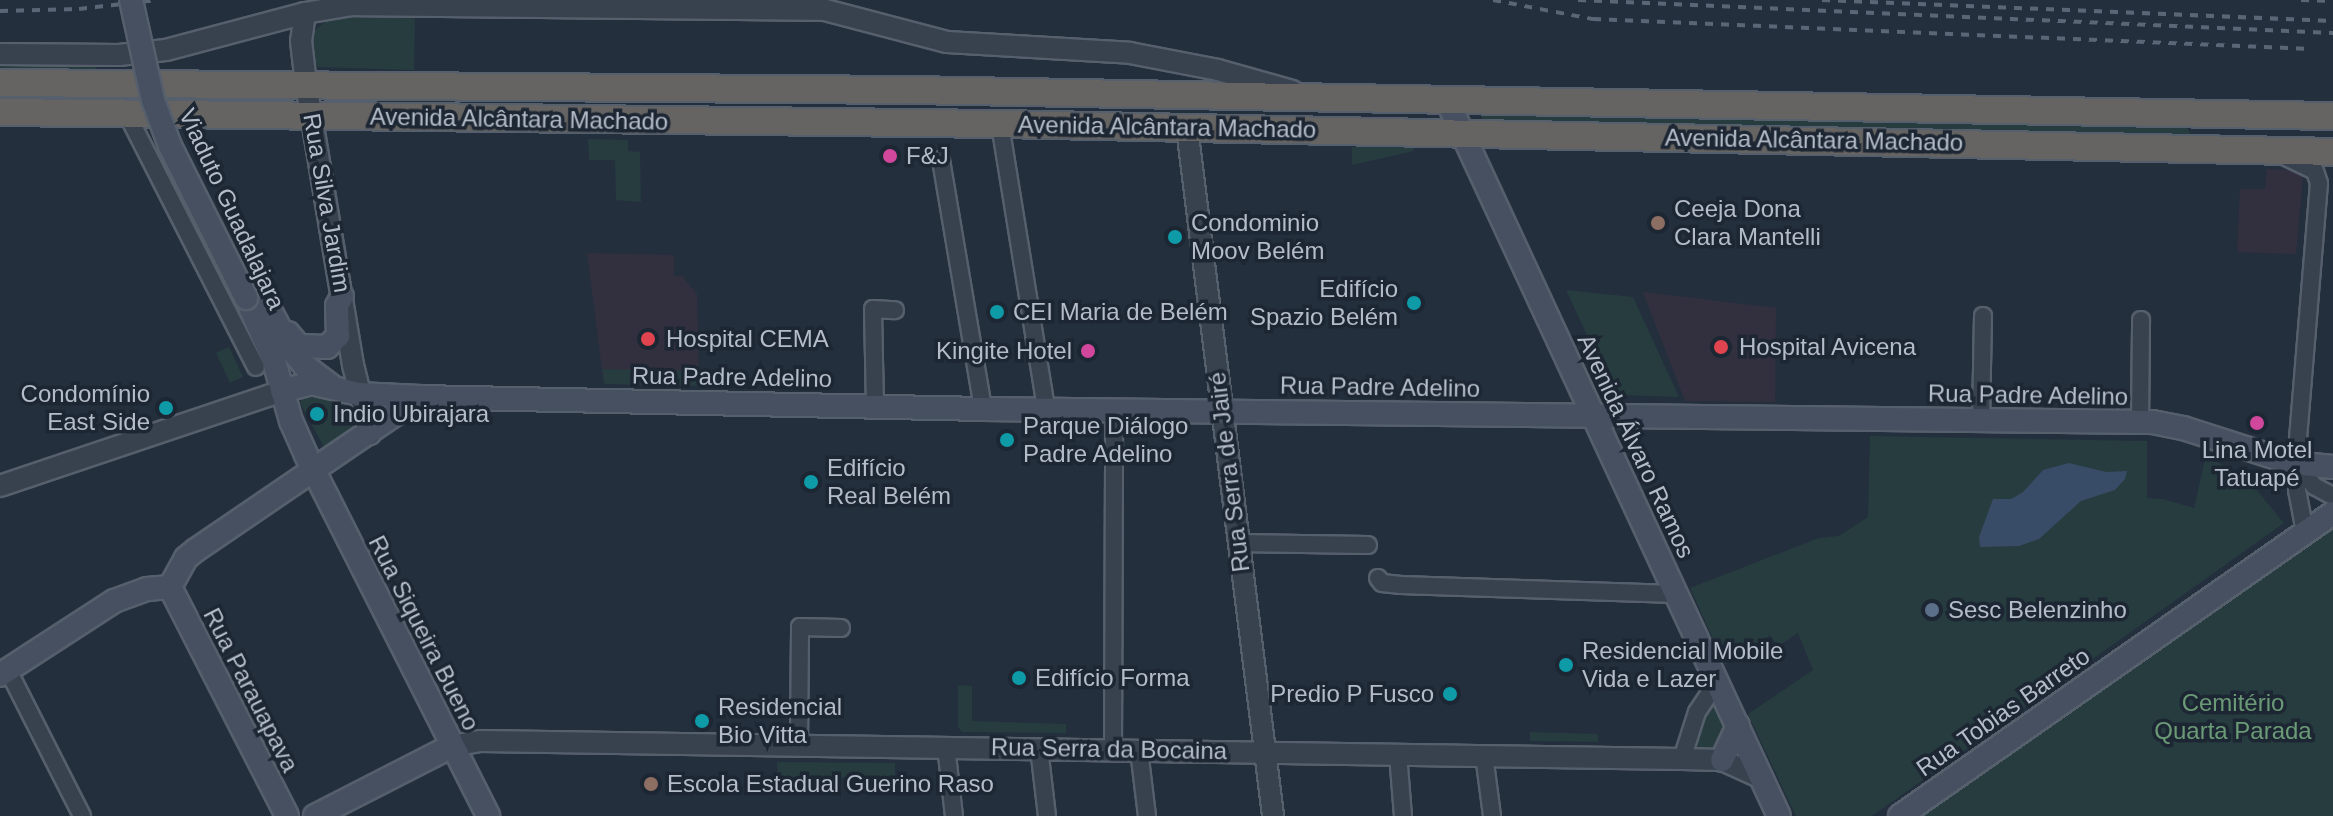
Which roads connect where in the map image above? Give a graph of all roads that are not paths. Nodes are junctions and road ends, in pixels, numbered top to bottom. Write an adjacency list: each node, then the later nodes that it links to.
1 (131, 0): 21 (main road, Viaduto Guadalajara, bridge)
2 (144, 0): 21 (main road, Viaduto Guadalajara)
3 (305, 13): 4 (street, Avenida Alcântara Machado); 6 (street, Rua Silva Jardim); 7 (street, Avenida Alcântara Machado)
4 (0, 54)
5 (0, 83): 6 (highway, Avenida Alcântara Machado)
6 (306, 84): 7 (highway, Avenida Alcântara Machado); 14 (street, Rua Silva Jardim)
7 (1315, 98): 8 (highway, Avenida Alcântara Machado)
8 (1446, 98): 12 (highway, Avenida Alcântara Machado); 17 (main road, Avenida Álvaro Ramos)
9 (2333, 101): 12 (highway)
10 (0, 112): 11 (highway, Avenida Alcântara Machado)
11 (126, 112): 14 (highway, Avenida Alcântara Machado); 27 (street)
12 (2240, 116): 13 (highway, Avenida Alcântara Machado)
13 (2333, 116)
14 (312, 117): 15 (highway, Avenida Alcântara Machado); 22 (street, Rua Silva Jardim)
15 (1000, 124): 16 (highway, Avenida Alcântara Machado); 35 (street)
16 (1187, 128): 17 (highway, Avenida Alcântara Machado); 37 (street, Rua Serra de Jairé)
17 (1463, 133): 18 (highway, Avenida Alcântara Machado); 38 (main road, Avenida Álvaro Ramos)
18 (2272, 151): 19 (highway, Avenida Alcântara Machado); 43 (street)
19 (2333, 152)
20 (941, 160): 34 (street)
21 (253, 294): 26 (main road, Viaduto Guadalajara); 29 (main road, Viaduto Guadalajara)
22 (342, 296): 26 (main road); 30 (street, Rua Silva Jardim)
23 (895, 310): 33 (street)
24 (1983, 316): 39 (street)
25 (2141, 320): 41 (street)
26 (278, 325): 28 (main road, Viaduto Guadalajara)
27 (256, 367)
28 (333, 387): 29 (main road); 30 (main road, Rua Padre Adelino)
29 (282, 391): 32 (street); 40 (main road, Viaduto Guadalajara)
30 (359, 394): 31 (main road, Rua Padre Adelino); 42 (street, Rua Silva Jardim)
31 (420, 397): 33 (main road, Rua Padre Adelino); 42 (main road)
32 (245, 404): 40 (street); 46 (street)
33 (875, 406): 34 (main road, Rua Padre Adelino)
34 (983, 409): 35 (main road, Rua Padre Adelino)
35 (1046, 409): 36 (main road, Rua Padre Adelino)
36 (1114, 409): 37 (main road, Rua Padre Adelino); 63 (street)
37 (1222, 410): 38 (main road, Rua Padre Adelino); 50 (street, Rua Serra de Jairé)
38 (1592, 416): 39 (main road, Rua Padre Adelino); 54 (main road, Avenida Álvaro Ramos)
39 (1981, 420): 41 (main road, Rua Padre Adelino)
40 (291, 421): 45 (main road, Rua Siqueira Bueno)
41 (2140, 422): 43 (main road, Rua Padre Adelino)
42 (370, 434): 45 (main road)
43 (2297, 464): 44 (main road, Rua Padre Adelino); 47 (street); 49 (street)
44 (2333, 467)
45 (314, 472): 53 (main road); 60 (main road, Rua Siqueira Bueno)
46 (0, 486)
47 (2333, 496)
48 (2333, 513): 49 (main road, Rua Tobias Barreto)
49 (2305, 532): 82 (main road, Rua Tobias Barreto)
50 (1237, 543): 51 (street); 65 (street, Rua Serra de Jairé)
51 (1368, 545)
52 (1378, 578): 54 (street)
53 (170, 587): 56 (main road); 72 (main road, Rua Parauapava)
54 (1675, 594): 57 (main road, Avenida Álvaro Ramos)
55 (841, 628): 59 (street)
56 (4, 673): 71 (street)
57 (1718, 681): 58 (main road, Avenida Álvaro Ramos); 68 (street)
58 (1738, 726): 69 (main road); 70 (main road, Avenida Álvaro Ramos)
59 (799, 745): 60 (street, Rua Serra da Bocaina); 61 (street, Rua Serra da Bocaina)
60 (452, 746): 73 (main road); 74 (main road, Rua Siqueira Bueno)
61 (946, 746): 62 (street, Rua Serra da Bocaina); 75 (street)
62 (1039, 748): 63 (street, Rua Serra da Bocaina); 76 (street)
63 (1113, 749): 64 (street, Rua Serra da Bocaina)
64 (1139, 750): 65 (street, Rua Serra da Bocaina); 77 (street)
65 (1264, 752): 66 (street, Rua Serra da Bocaina); 78 (street, Rua Serra de Jairé)
66 (1398, 754): 67 (street, Rua Serra da Bocaina); 79 (street)
67 (1484, 755): 68 (street, Rua Serra da Bocaina); 80 (street)
68 (1682, 759): 69 (street, Rua Serra da Bocaina)
69 (1722, 760): 70 (street, Rua Serra da Bocaina)
70 (1762, 778): 81 (main road, Avenida Álvaro Ramos)
71 (82, 816)
72 (287, 816)
73 (315, 816)
74 (488, 816)
75 (954, 816)
76 (1047, 816)
77 (1147, 816)
78 (1273, 816)
79 (1403, 816)
80 (1492, 816)
81 (1779, 816)
82 (1900, 816)

